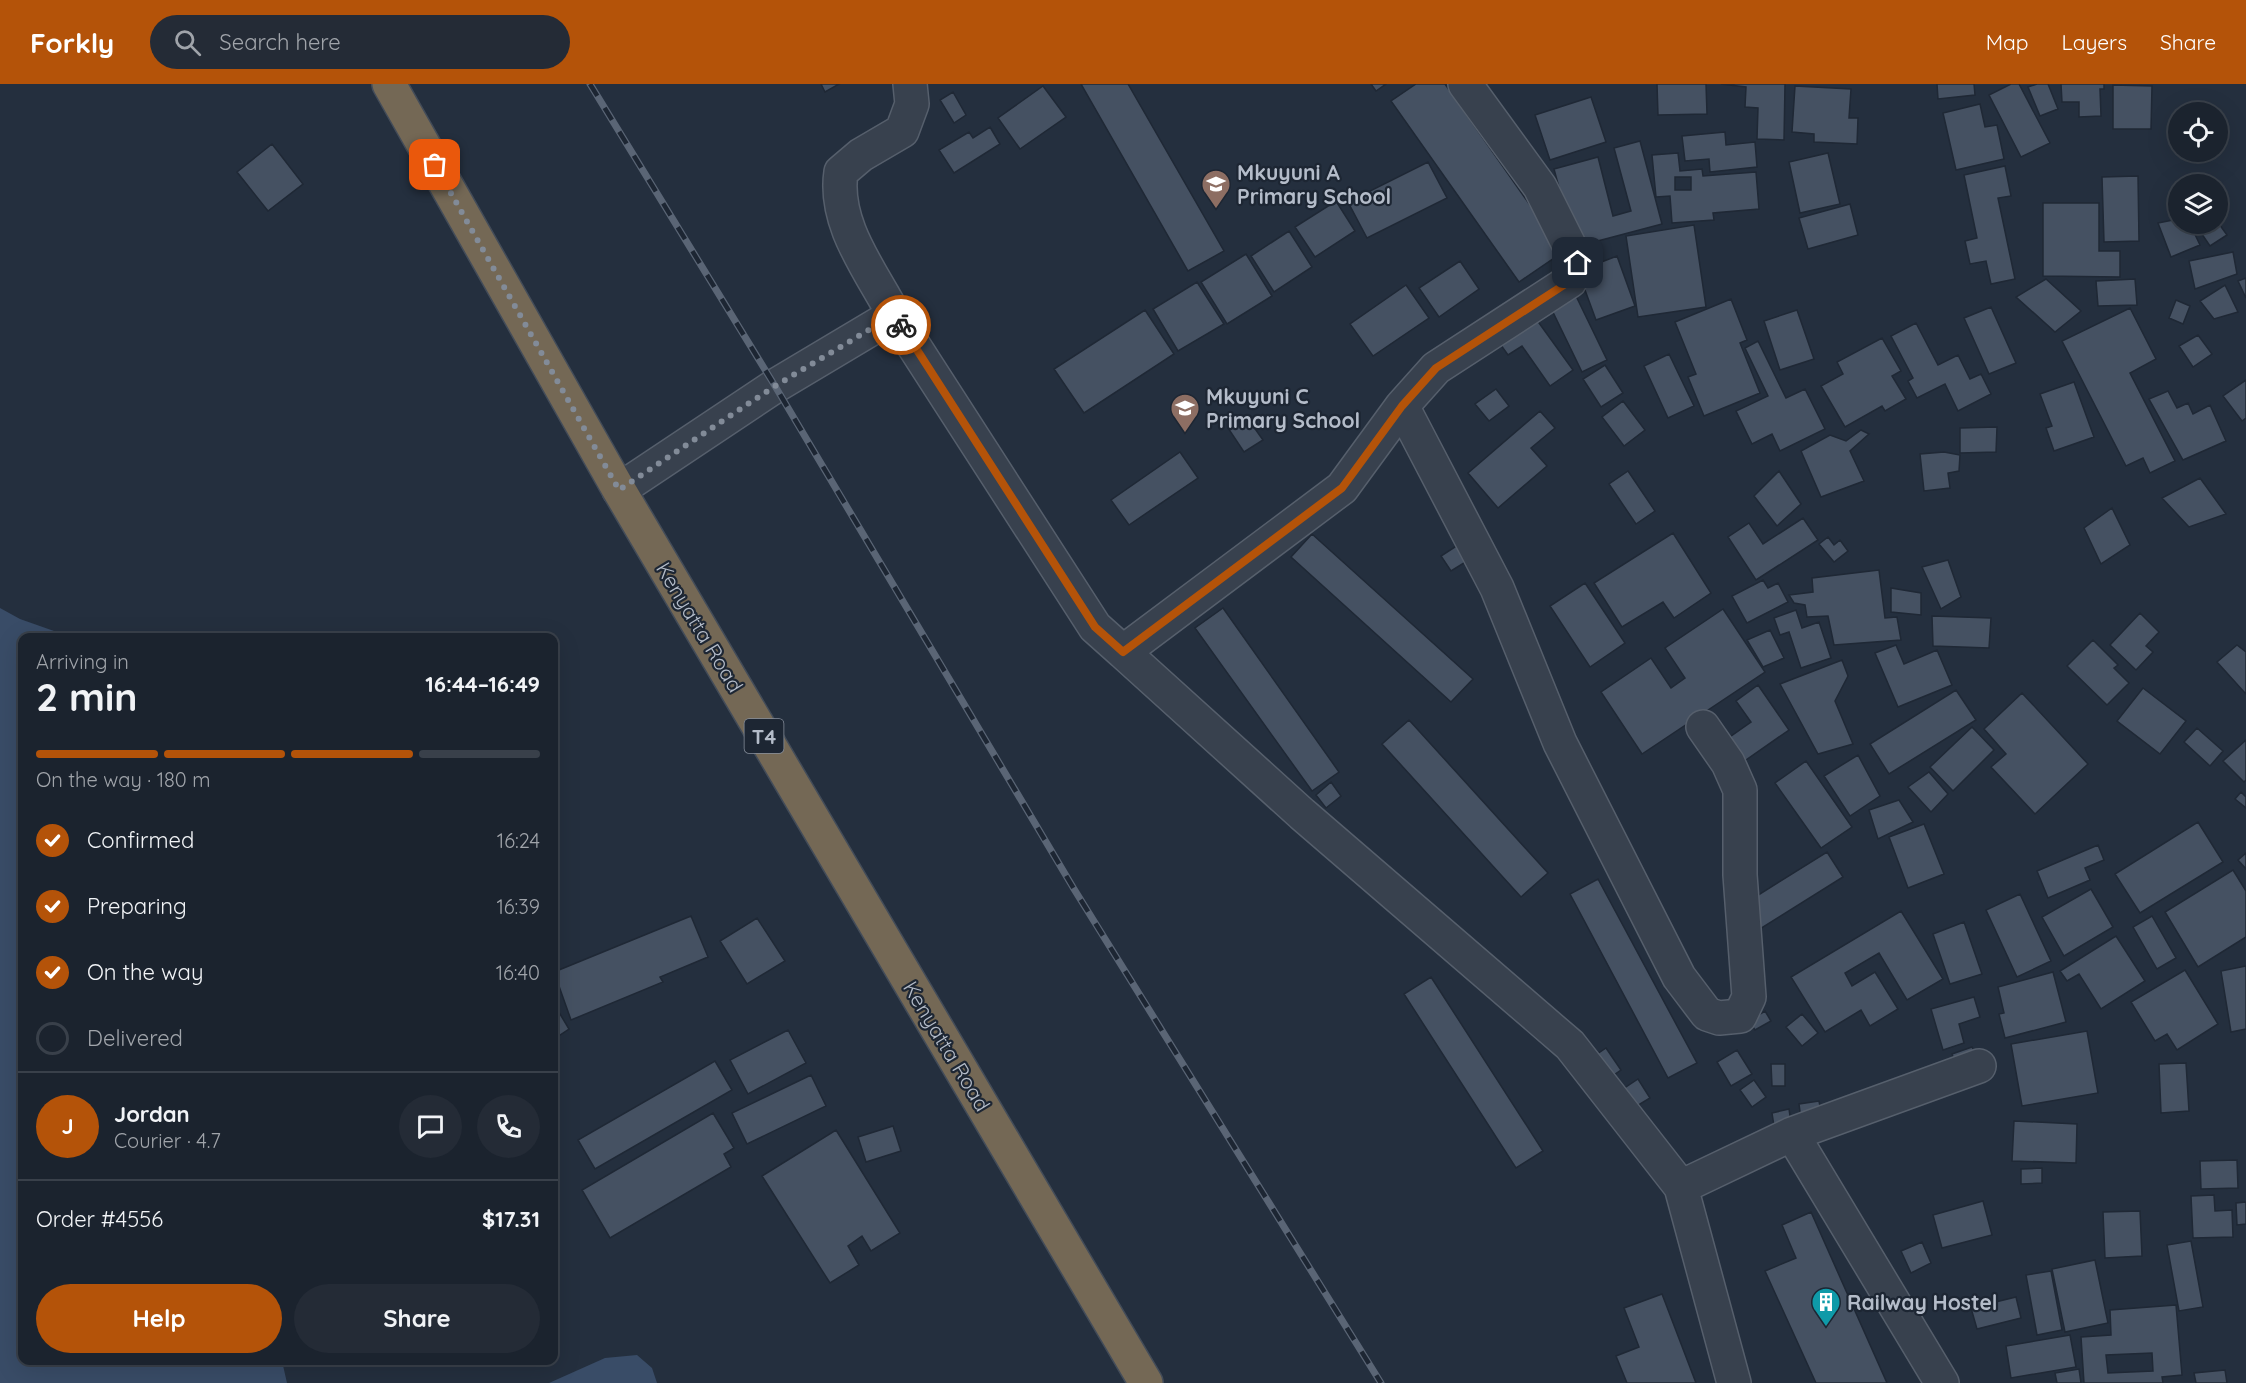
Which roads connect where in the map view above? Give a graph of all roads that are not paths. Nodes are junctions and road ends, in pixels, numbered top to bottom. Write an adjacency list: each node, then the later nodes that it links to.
1 (389, 84): 6 (highway, Kenyatta Road / T4)
2 (910, 84): 4 (street)
3 (1465, 84): 5 (street)
4 (894, 315): 6 (street); 7 (street)
5 (1402, 406): 7 (street); 8 (street)
6 (619, 490): 12 (highway, Kenyatta Road / T4)
7 (1123, 652): 11 (street)
8 (1703, 727)
9 (1979, 1066): 10 (street)
10 (1792, 1134): 11 (street); 14 (street)
11 (1681, 1187): 13 (street)
12 (1146, 1383)
13 (1734, 1383)
14 (1942, 1383)

